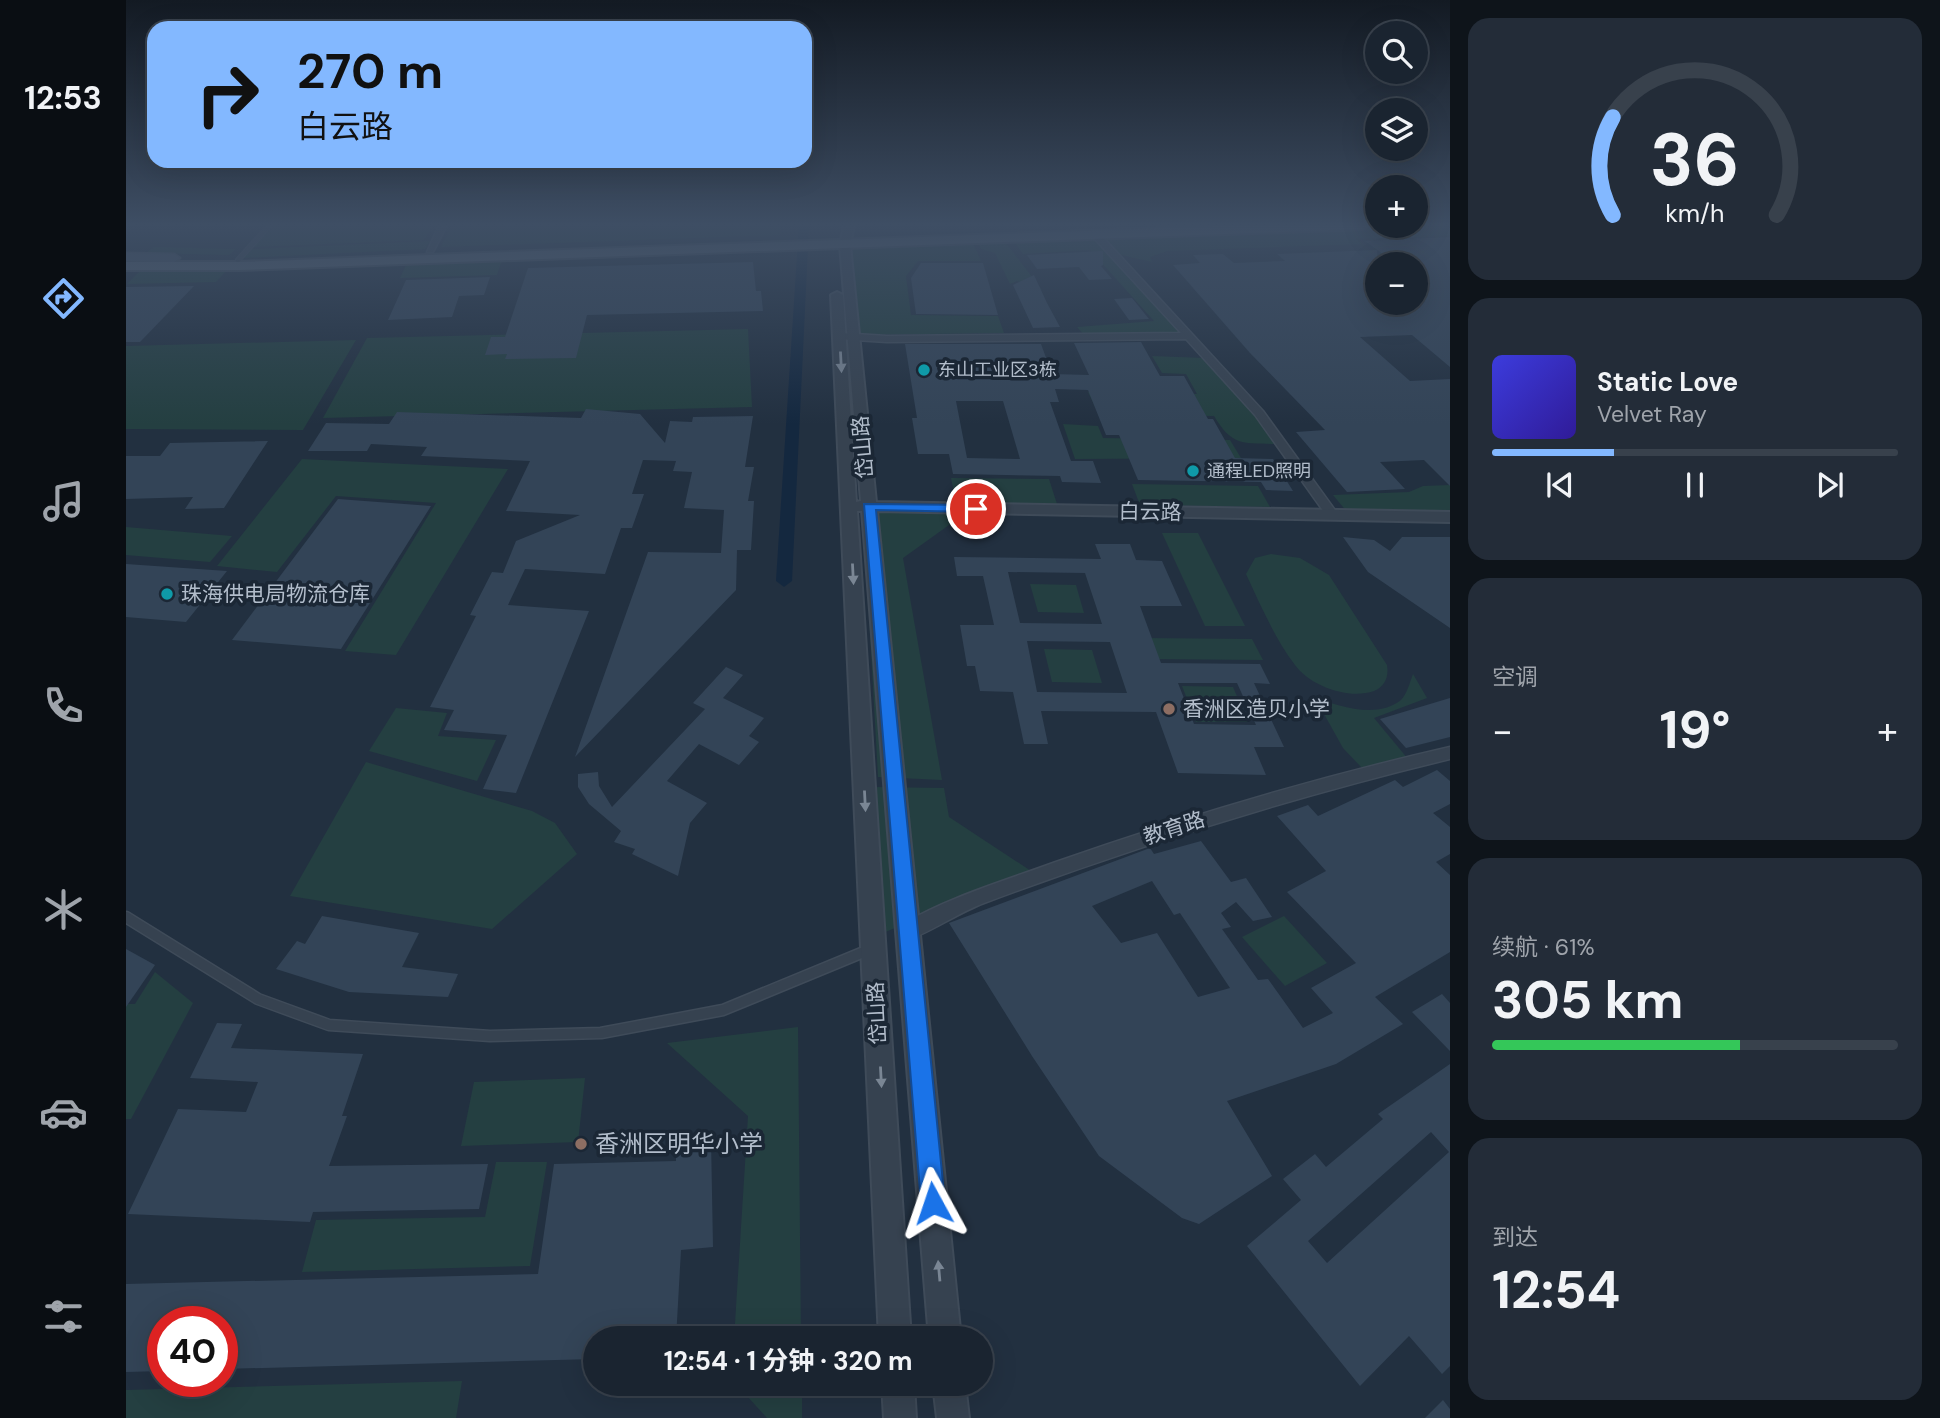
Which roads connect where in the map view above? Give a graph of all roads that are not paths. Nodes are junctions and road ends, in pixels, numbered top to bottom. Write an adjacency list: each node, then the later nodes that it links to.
1 (844, 291): 3 (street, 岱山路)
2 (1147, 291): 4 (street)
3 (846, 336): 4 (street); 5 (street, 岱山路)
4 (1188, 336): 6 (street)
5 (859, 506): 6 (street, 白云路); 10 (street, 岱山路); 11 (street, 岱山路, one-way to 11)
6 (1333, 516): 7 (street, 白云路)
7 (1450, 517)
8 (1450, 753): 10 (street, 教育路)
9 (126, 917): 11 (lane)
10 (908, 931): 13 (street, 岱山路, one-way to 10)
11 (874, 948): 12 (street, 岱山路, one-way to 12)
12 (894, 1326)
13 (944, 1326)
14 (899, 1396): 16 (street)
15 (950, 1396): 17 (street)
16 (900, 1418)
17 (953, 1418)

